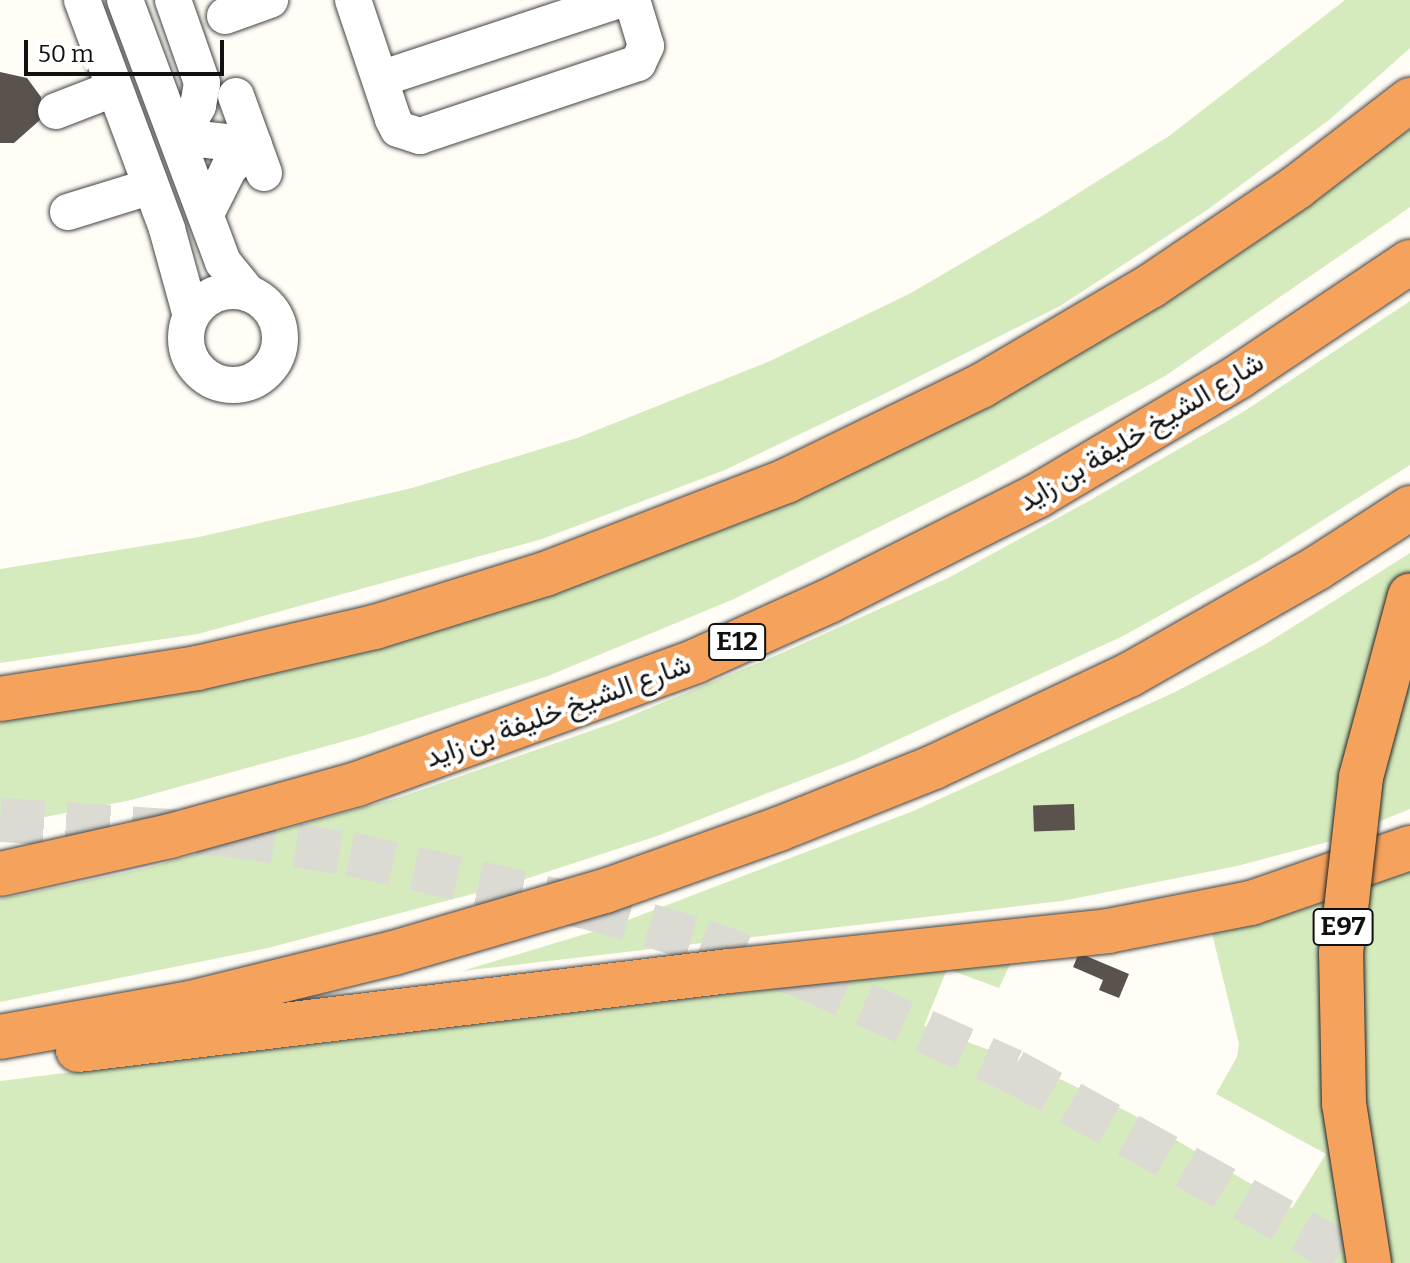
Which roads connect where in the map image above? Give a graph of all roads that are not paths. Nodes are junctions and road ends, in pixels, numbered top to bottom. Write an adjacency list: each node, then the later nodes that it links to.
1 (82, 0): 10 (street)
2 (270, 0): 8 (street)
3 (619, 0): 9 (street)
4 (632, 0): 9 (street)
5 (362, 2): 9 (street)
6 (176, 7): 7 (street); 14 (street)
7 (129, 11): 14 (street)
8 (225, 16)
9 (380, 79)
10 (113, 89): 13 (street); 16 (street)
11 (236, 96): 15 (street)
12 (1410, 100): 24 (highway)
13 (56, 111)
14 (180, 137): 15 (street); 17 (street)
15 (259, 159): 17 (street)
16 (149, 187): 18 (street); 21 (street)
17 (208, 210): 20 (street)
18 (68, 212)
19 (1410, 262): 26 (highway, شارع الشيخ خليفة بن زايد / E12)
20 (249, 294): 21 (street); 21 (street)
21 (191, 316)
22 (1410, 508): 27 (highway)
23 (1410, 596): 29 (highway, E97, bridge)
24 (0, 699)
25 (1410, 848): 28 (highway)
26 (0, 874)
27 (0, 1037)
28 (0, 1057)
29 (1369, 1263)

